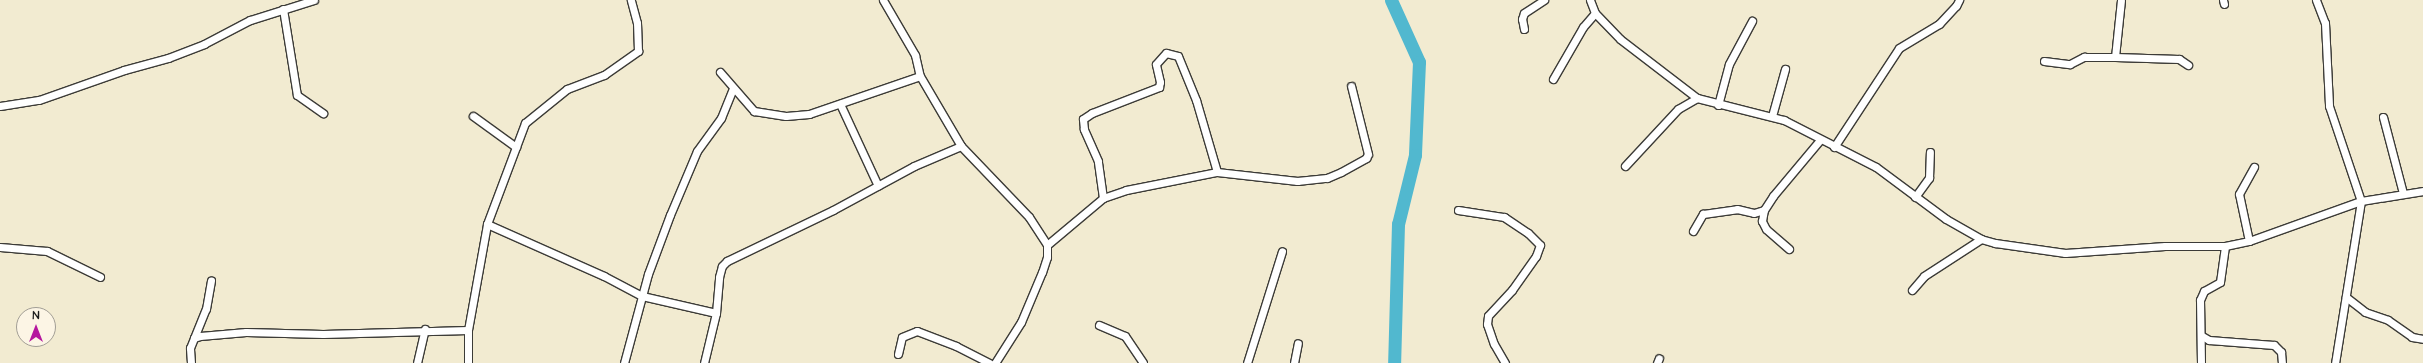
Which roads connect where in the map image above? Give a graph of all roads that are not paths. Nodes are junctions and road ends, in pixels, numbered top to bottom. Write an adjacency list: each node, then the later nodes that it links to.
1 (314, 0): 9 (street)
2 (631, 0): 32 (street)
3 (883, 0): 18 (street)
4 (1544, 0): 12 (street)
5 (1590, 0): 10 (street)
6 (1959, 0): 33 (street)
7 (2121, 0): 13 (street)
8 (2316, 0): 43 (street)
9 (283, 9): 25 (street); 26 (street)
10 (1595, 13): 19 (street); 22 (street)
11 (1752, 21): 24 (street)
12 (1524, 29)
13 (2116, 57): 14 (street); 15 (street)
14 (2044, 61)
15 (2188, 65)
16 (1785, 69): 28 (street)
17 (720, 72): 21 (street)
18 (920, 76): 23 (street); 31 (street)
19 (1553, 79)
20 (1351, 86): 37 (street)
21 (733, 88): 23 (street); 58 (street)
22 (1697, 98): 24 (street); 35 (street)
23 (840, 104): 38 (street)
24 (1718, 105): 28 (street)
25 (0, 106)
26 (323, 113)
27 (474, 116): 32 (street)
28 (1772, 116): 30 (street)
29 (2383, 117): 40 (street)
30 (1820, 140): 33 (street); 45 (street)
31 (961, 146): 38 (street); 50 (street)
32 (516, 147): 46 (street)
33 (1834, 147): 41 (street)
34 (1930, 152): 41 (street)
35 (1625, 166)
36 (2254, 167): 49 (street)
37 (1217, 172): 42 (street); 42 (street)
38 (878, 186): 60 (street)
39 (2423, 191): 40 (street)
40 (2403, 194): 43 (street)
41 (1915, 197): 48 (street)
42 (1103, 198): 50 (street)
43 (2361, 201): 49 (street); 59 (street)
44 (1458, 210): 79 (street)
45 (1764, 210): 47 (street); 53 (street)
46 (487, 224): 58 (street); 63 (street)
47 (1693, 231)
48 (1981, 239): 51 (street); 57 (street)
49 (2249, 240): 51 (street)
50 (1046, 245): 75 (street)
51 (2225, 246): 64 (street)
52 (0, 247): 55 (street)
53 (1789, 249)
54 (1282, 251): 77 (street)
55 (100, 278)
56 (211, 280): 65 (street)
57 (1912, 290)
58 (642, 296): 60 (street); 72 (street)
59 (2346, 297): 66 (street); 82 (street)
60 (716, 314): 73 (street)
61 (1099, 325): 76 (street)
62 (426, 329): 63 (street); 65 (street); 70 (street)
63 (468, 330): 71 (street)
64 (2202, 336): 80 (street); 81 (street)
65 (194, 338): 69 (street)
66 (2423, 339)
67 (1298, 344): 78 (street)
68 (898, 354): 74 (street)
69 (191, 363)
70 (417, 363)
71 (468, 363)
72 (624, 363)
73 (704, 363)
74 (990, 363)
75 (995, 363)
76 (1143, 363)
77 (1247, 363)
78 (1294, 363)
79 (1505, 363)
80 (2201, 363)
81 (2282, 363)
82 (2335, 363)

